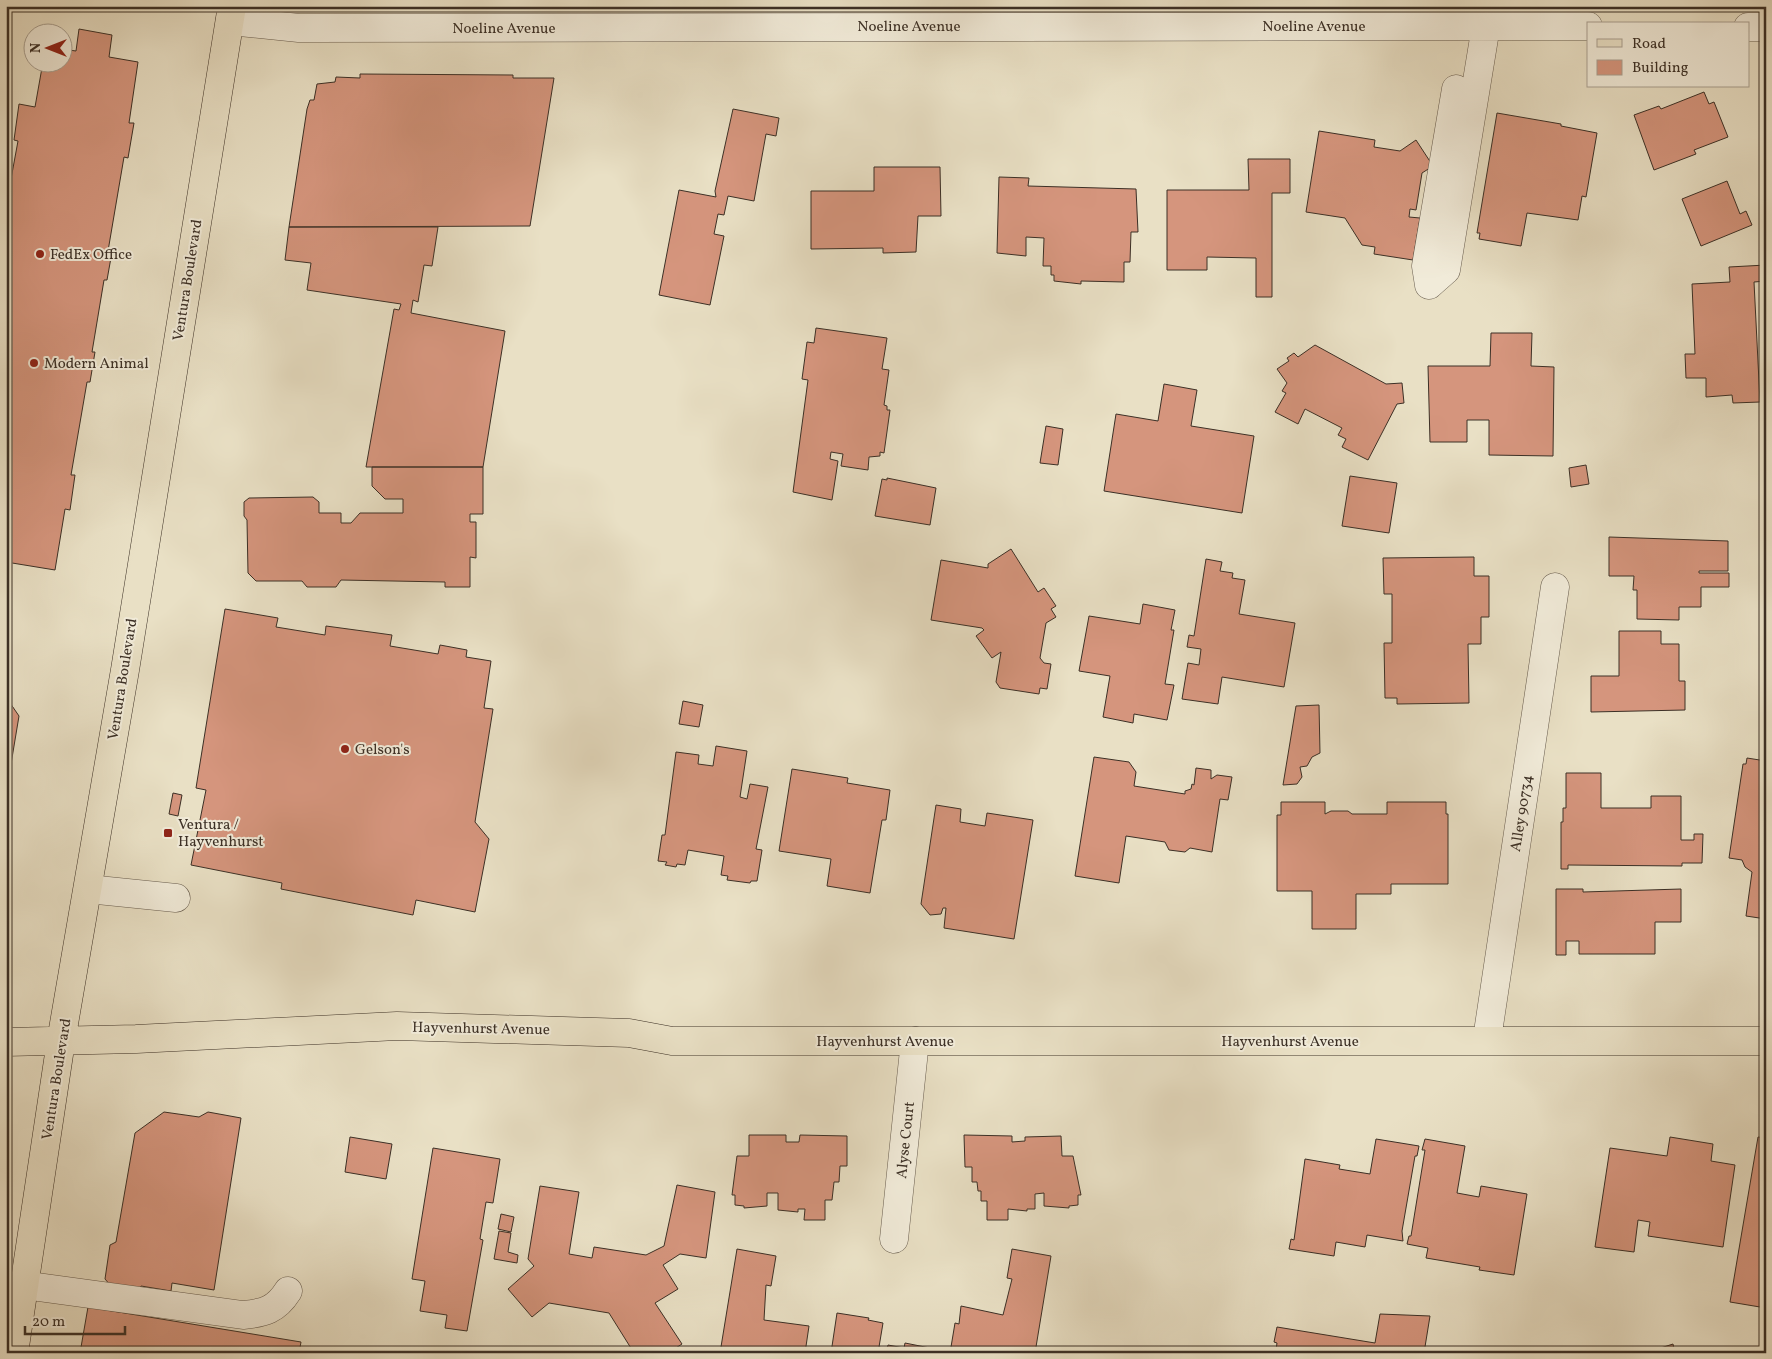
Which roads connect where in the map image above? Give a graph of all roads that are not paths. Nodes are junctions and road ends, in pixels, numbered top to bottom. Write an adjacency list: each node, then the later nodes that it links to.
1 (231, 14): 2 (street, Noeline Avenue); 9 (main road, Ventura Boulevard)
2 (809, 16): 3 (street, Noeline Avenue)
3 (1313, 16): 4 (street, Noeline Avenue)
4 (1476, 26): 4 (street); 5 (street, Noeline Avenue)
5 (1587, 26)
6 (1750, 27): 7 (street)
7 (1766, 27)
8 (1555, 587): 11 (street, Alley 90734)
9 (88, 889): 10 (street); 12 (main road, Ventura Boulevard)
10 (176, 898)
11 (1487, 1040): 13 (main road, Hayvenhurst Avenue); 14 (main road, Hayvenhurst Avenue)
12 (61, 1041): 13 (main road, Hayvenhurst Avenue); 15 (main road, Hayvenhurst Avenue); 17 (main road, Ventura Boulevard)
13 (915, 1041): 16 (street, Alyse Court)
14 (1766, 1041)
15 (6, 1042)
16 (894, 1239)
17 (23, 1286): 18 (street); 19 (main road, Ventura Boulevard)
18 (288, 1291)
19 (14, 1353)

